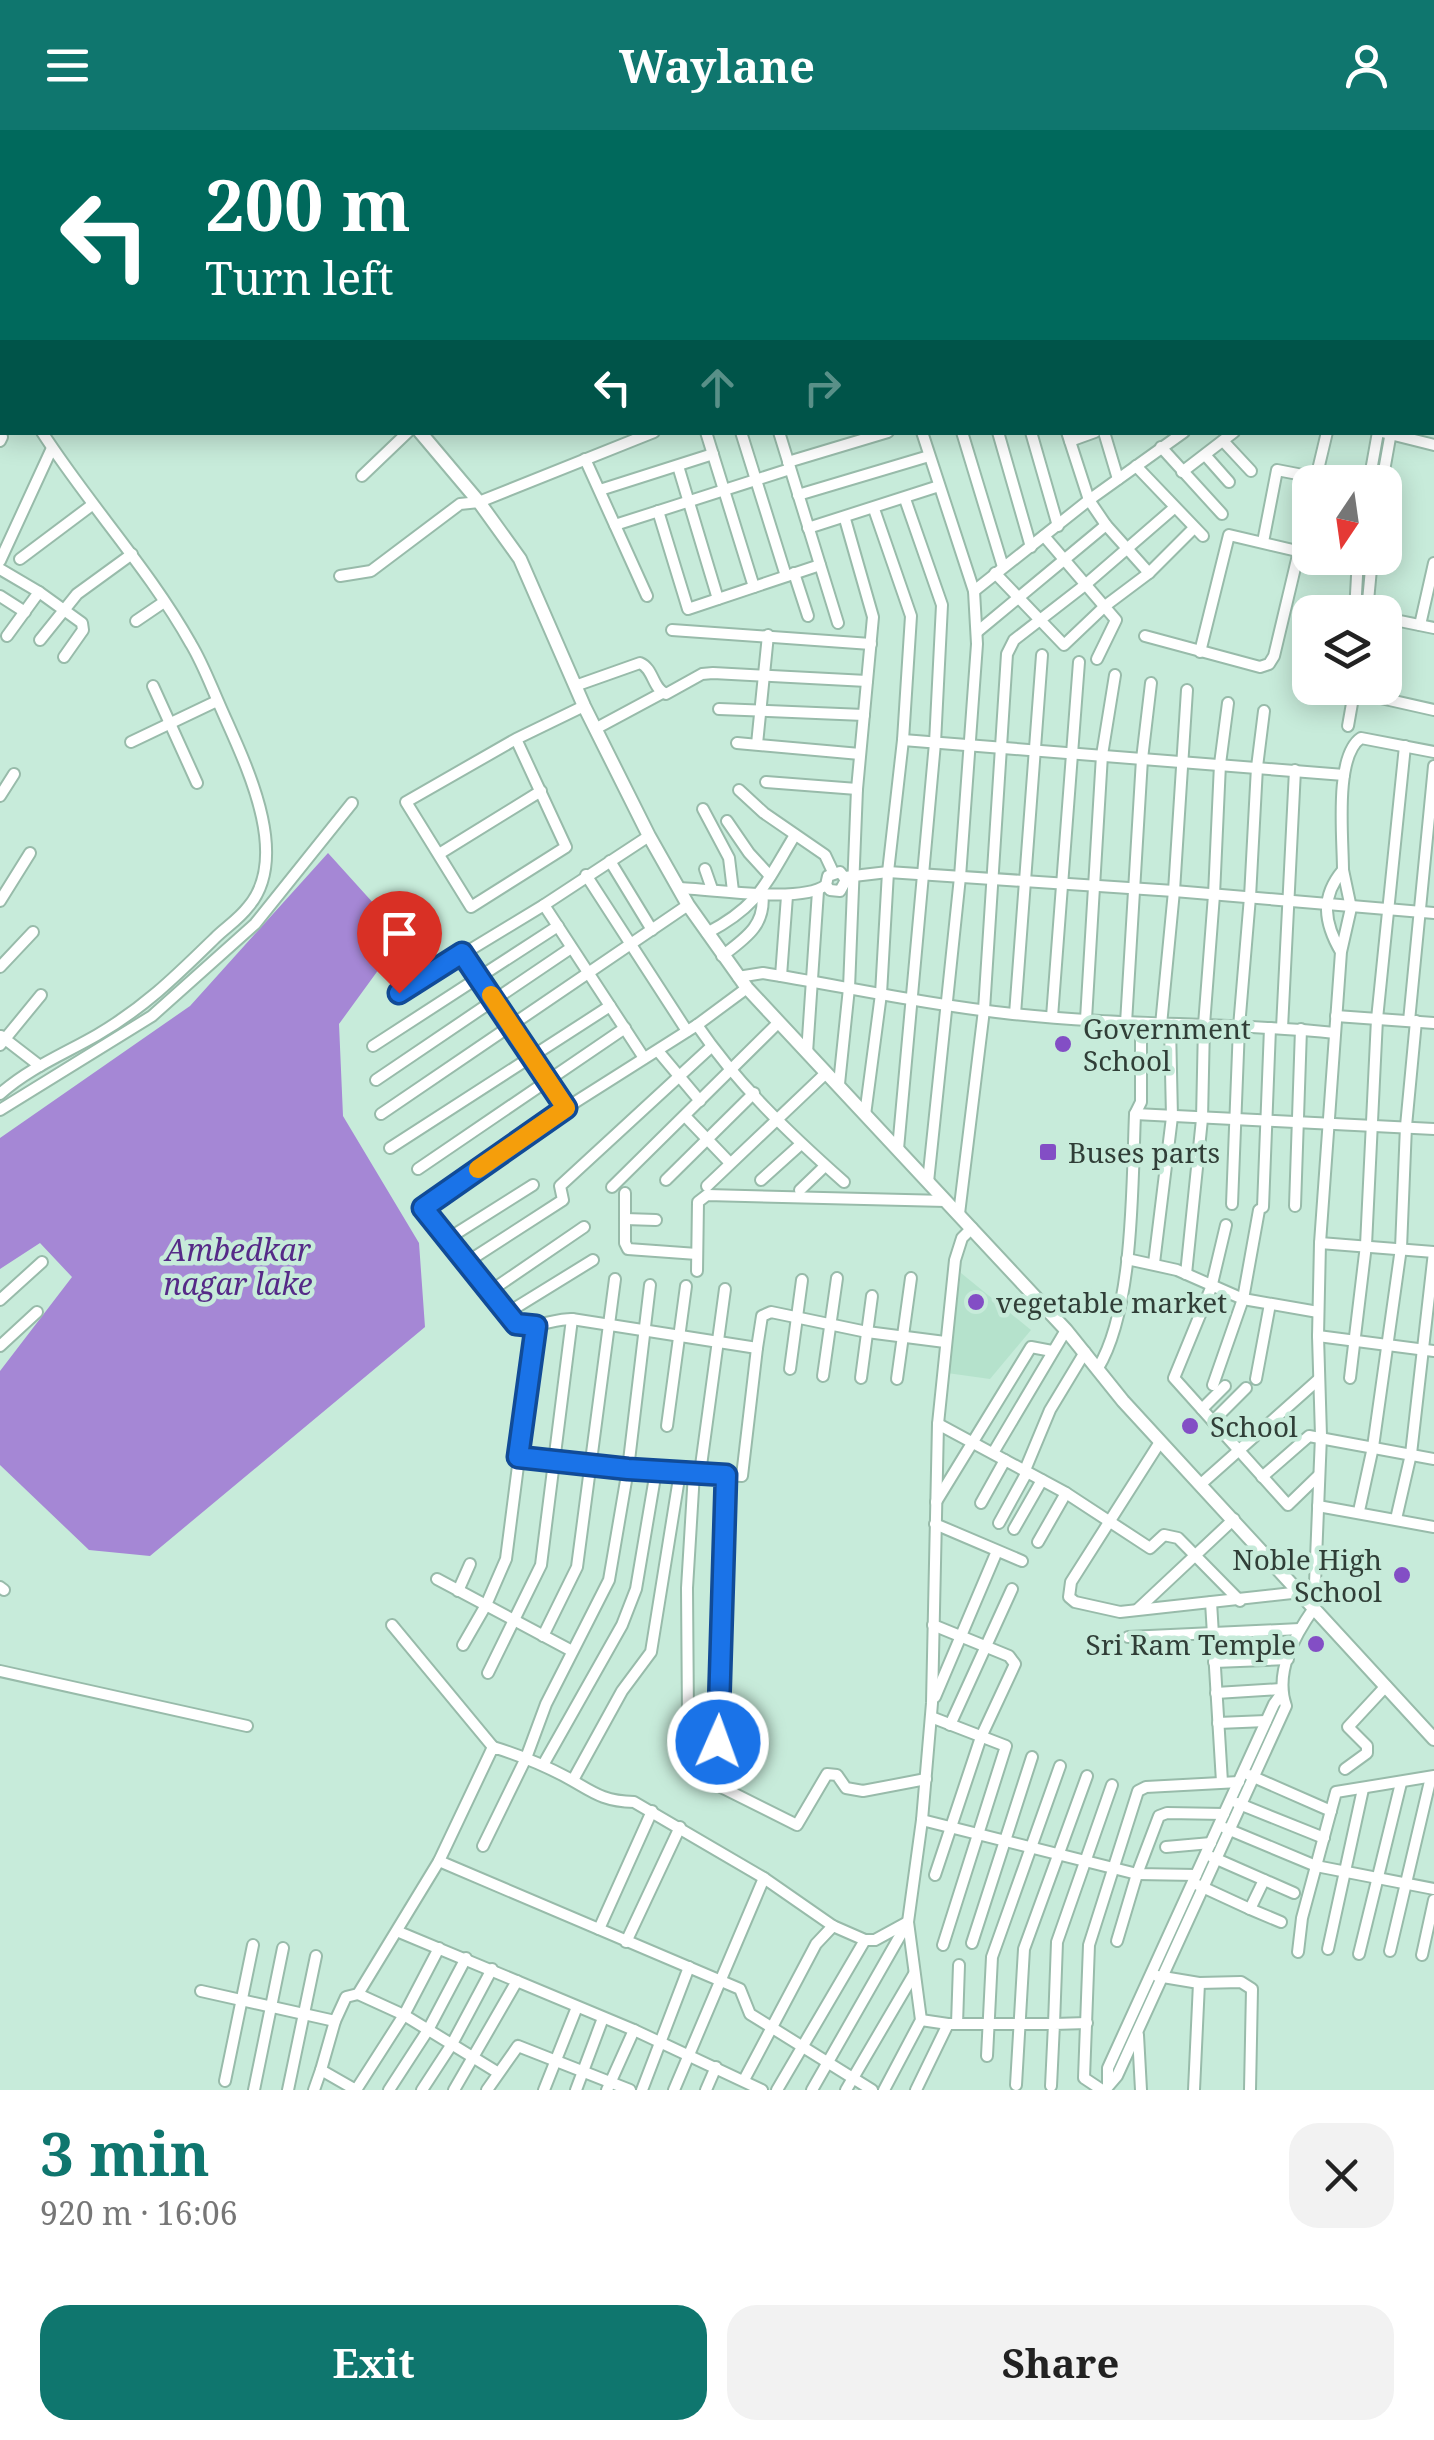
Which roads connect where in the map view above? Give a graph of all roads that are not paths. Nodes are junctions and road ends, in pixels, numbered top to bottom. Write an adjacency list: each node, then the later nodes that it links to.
1 (44, 435): 23 (street)
2 (405, 435): 36 (street)
3 (423, 435): 46 (street)
4 (707, 435): 25 (street)
5 (741, 435): 38 (street)
6 (781, 435): 32 (street)
7 (879, 435): 32 (street)
8 (923, 435): 26 (street)
9 (963, 435): 71 (street)
10 (999, 435): 60 (street)
11 (1031, 435): 55 (street)
12 (1105, 435): 37 (street)
13 (1180, 435): 24 (street)
14 (1231, 435): 21 (street)
15 (1326, 435): 59 (street)
16 (1384, 435): 29 (street)
17 (1385, 435): 30 (street)
18 (1393, 435): 22 (street)
19 (634, 436): 28 (street)
20 (1068, 437): 45 (street)
21 (1224, 442): 27 (street); 34 (street)
22 (1434, 446)
23 (52, 448): 48 (street); 61 (street)
24 (1161, 448): 33 (street); 35 (street)
25 (712, 454): 31 (street); 42 (street)
26 (930, 456): 40 (street); 43 (street)
27 (1206, 456): 35 (street); 39 (street)
28 (585, 459): 41 (street); 46 (street)
29 (1375, 465)
30 (1383, 465)
31 (678, 466): 41 (street); 47 (street)
32 (789, 466): 38 (street); 43 (street)
33 (1136, 466): 37 (street); 49 (street)
34 (1251, 471)
35 (1182, 472): 52 (street)
36 (362, 476)
37 (1118, 480): 45 (street)
38 (754, 481): 42 (street); 73 (street)
39 (1229, 482)
40 (940, 486): 44 (street); 78 (street)
41 (600, 490): 54 (street)
42 (724, 490): 47 (street); 77 (street)
43 (798, 495): 57 (street)
44 (905, 499): 50 (street); 131 (street)
45 (1089, 500): 55 (street); 56 (street)
46 (479, 502): 75 (street); 112 (street)
47 (688, 502): 51 (street); 83 (street)
48 (92, 505): 64 (street); 65 (street)
49 (1174, 508): 62 (street); 72 (street)
50 (874, 509): 53 (street); 129 (street)
51 (658, 511): 54 (street); 83 (street)
52 (1222, 514)
53 (844, 519): 57 (street); 101 (street)
54 (615, 525): 81 (street)
55 (1058, 526): 58 (street)
56 (1106, 526): 62 (street); 67 (street)
57 (808, 528): 69 (street)
58 (1044, 536): 60 (street); 67 (street)
59 (1263, 542): 63 (street); 102 (street)
60 (1031, 547): 71 (street)
61 (3, 548): 66 (street)
62 (1127, 549): 72 (street); 76 (street)
63 (1292, 549)
64 (132, 554): 84 (street); 86 (street)
65 (20, 559)
66 (0, 561)
67 (1063, 561): 76 (street); 82 (street)
68 (1434, 563): 93 (street)
69 (820, 565): 73 (street); 92 (street)
70 (0, 570): 79 (street)
71 (999, 570): 78 (street); 82 (street)
72 (1149, 572): 85 (street)
73 (790, 574): 77 (street); 88 (street)
74 (1298, 575): 102 (street)
75 (340, 576)
76 (1085, 585): 85 (street); 89 (street)
77 (754, 586): 83 (street)
78 (974, 591): 96 (street)
79 (40, 592): 86 (street); 87 (street)
80 (0, 596): 87 (street)
81 (646, 596)
82 (1017, 596): 89 (street); 96 (street)
83 (718, 598)
84 (164, 602): 90 (street); 115 (street)
85 (1105, 606): 89 (street); 105 (street)
86 (64, 608): 100 (street); 104 (street)
87 (25, 612): 98 (street)
88 (808, 616)
89 (1040, 620): 136 (street)
90 (136, 621)
91 (1402, 621): 93 (street)
92 (838, 623)
93 (1420, 625): 94 (street)
94 (1434, 628)
95 (672, 630): 97 (street)
96 (976, 632): 134 (street)
97 (768, 635): 101 (street); 107 (street)
98 (7, 636)
99 (1146, 636): 102 (street)
100 (40, 640)
101 (870, 644): 109 (street)
102 (1200, 652)
103 (1042, 655): 137 (street)
104 (64, 657)
105 (1097, 660)
106 (1079, 662): 139 (street)
107 (764, 674): 109 (street); 114 (street); 121 (street)
108 (1116, 675): 141 (street)
109 (867, 682): 124 (street)
110 (1151, 683): 142 (street)
111 (153, 686): 125 (street)
112 (576, 686): 114 (street); 119 (street)
113 (1187, 690): 143 (street)
114 (662, 693): 127 (street)
115 (217, 701): 125 (street); 247 (street)
116 (1228, 702): 144 (street)
117 (1402, 702): 122 (street)
118 (1352, 705): 126 (street)
119 (584, 706): 127 (street); 128 (street)
120 (719, 709): 121 (street)
121 (760, 710): 124 (street); 133 (street)
122 (1434, 710)
123 (1264, 711): 146 (street)
124 (864, 715): 140 (street)
125 (170, 723): 130 (street); 151 (street)
126 (1348, 726)
127 (595, 729): 159 (street)
128 (516, 739): 154 (street); 162 (street)
129 (902, 740): 131 (street); 167 (street)
130 (130, 742)
131 (935, 743): 134 (street); 168 (street)
132 (737, 744): 133 (street)
133 (757, 744): 140 (street)
134 (970, 746): 136 (street); 172 (street)
135 (1405, 746): 138 (street); 149 (street); 193 (street)
136 (1002, 748): 137 (street); 173 (street)
137 (1034, 750): 139 (street); 174 (street)
138 (1434, 752)
139 (1071, 753): 141 (street); 175 (street)
140 (860, 754): 153 (street)
141 (1102, 756): 142 (street); 176 (street)
142 (1142, 758): 143 (street); 180 (street)
143 (1180, 762): 144 (street); 182 (street)
144 (1220, 764): 146 (street); 185 (street)
145 (1434, 766): 194 (street)
146 (1257, 768): 147 (street); 187 (street)
147 (1295, 770): 149 (street); 188 (street)
148 (14, 774): 155 (street)
149 (1344, 775): 165 (street)
150 (766, 782): 153 (street)
151 (197, 783)
152 (739, 790): 160 (street)
153 (857, 790): 171 (street)
154 (541, 791): 162 (street); 162 (street)
155 (0, 796)
156 (352, 802): 258 (street)
157 (703, 809): 181 (street)
158 (727, 821): 170 (street)
159 (649, 836): 163 (street); 177 (street)
160 (796, 836): 166 (street); 170 (street)
161 (30, 853): 184 (street)
162 (438, 854)
163 (610, 861): 169 (street); 197 (street)
164 (705, 870): 178 (street)
165 (1343, 870): 189 (street); 192 (street)
166 (833, 872): 171 (street); 179 (street)
167 (888, 872): 168 (street); 171 (street); 214 (street)
168 (924, 874): 172 (street); 215 (street)
169 (586, 876): 190 (street); 200 (street)
170 (770, 876): 183 (street)
171 (850, 876): 179 (street); 211 (street)
172 (960, 877): 173 (street); 218 (street)
173 (994, 880): 174 (street); 219 (street)
174 (1027, 881): 175 (street); 220 (street)
175 (1062, 884): 176 (street); 222 (street)
176 (1096, 885): 180 (street); 224 (street)
177 (678, 888): 178 (street); 191 (street)
178 (712, 888): 181 (street)
179 (822, 888): 186 (street); 209 (street)
180 (1133, 888): 182 (street); 228 (street)
181 (733, 890): 183 (street)
182 (1174, 890): 185 (street); 230 (street)
183 (762, 892): 186 (street); 199 (street); 204 (street)
184 (1, 895)
185 (1214, 895): 187 (street); 231 (street)
186 (786, 896): 208 (street)
187 (1250, 897): 188 (street); 233 (street)
188 (1289, 900): 189 (street); 237 (street)
189 (1326, 904): 192 (street); 202 (street)
190 (544, 905): 196 (street); 203 (street)
191 (688, 905): 197 (street); 199 (street)
192 (1351, 908): 193 (street); 202 (street)
193 (1386, 910): 194 (street); 223 (street)
194 (1419, 912): 195 (street); 225 (street)
195 (1434, 913)
196 (558, 926): 201 (street); 207 (street)
197 (652, 930): 200 (street)
198 (33, 932): 205 (street)
199 (707, 933): 204 (street)
200 (629, 945): 206 (street); 235 (street)
201 (571, 948): 206 (street); 216 (street)
202 (1341, 952): 221 (street)
203 (462, 953): 207 (street); 212 (street)
204 (722, 956): 210 (street)
205 (0, 967)
206 (590, 974): 217 (street); 232 (street)
207 (478, 976): 216 (street); 241 (street)
208 (781, 976): 209 (street); 210 (street)
209 (813, 980): 211 (street); 244 (street)
210 (742, 982): 226 (street); 235 (street)
211 (849, 988): 214 (street); 253 (street)
212 (399, 993)
213 (41, 994): 240 (street)
214 (881, 994): 215 (street); 260 (street)
215 (914, 999): 218 (street); 276 (street)
216 (495, 1002): 232 (street); 251 (street)
217 (610, 1006): 234 (street); 245 (street)
218 (948, 1006): 219 (street); 283 (street)
219 (984, 1010): 220 (street); 292 (street)
220 (1015, 1014): 222 (street)
221 (1336, 1016): 223 (street); 239 (street)
222 (1052, 1017): 224 (street)
223 (1377, 1019): 225 (street); 270 (street)
224 (1086, 1020): 228 (street)
225 (1412, 1021): 227 (street); 271 (street)
226 (778, 1022): 244 (street); 248 (street)
227 (1434, 1022)
228 (1126, 1023): 229 (street)
229 (1141, 1025): 230 (street); 261 (street)
230 (1166, 1025): 231 (street); 263 (street)
231 (1204, 1025): 233 (street); 265 (street)
232 (512, 1026): 245 (street); 259 (street)
233 (1239, 1027): 236 (street); 266 (street)
234 (624, 1028): 246 (street); 252 (street)
235 (692, 1028): 242 (street); 243 (street)
236 (1270, 1028): 237 (street); 267 (street)
237 (1282, 1028): 238 (street)
238 (1300, 1029): 239 (street); 268 (street)
239 (1336, 1033): 269 (street)
240 (2, 1039): 247 (street)
241 (373, 1046)
242 (712, 1047): 248 (street); 250 (street)
243 (658, 1050): 246 (street); 250 (street)
244 (807, 1053): 249 (street)
245 (532, 1055): 252 (street); 275 (street)
246 (644, 1058): 257 (street)
247 (40, 1066): 254 (street)
248 (731, 1071): 255 (street); 256 (street)
249 (826, 1073): 253 (street); 264 (street)
250 (680, 1077): 256 (street); 307 (street)
251 (376, 1080)
252 (548, 1080): 257 (street); 279 (street)
253 (839, 1084): 260 (street)
254 (0, 1094)
255 (754, 1094): 264 (street); 273 (street)
256 (700, 1100): 262 (street)
257 (566, 1108): 298 (street)
258 (0, 1110)
259 (380, 1114)
260 (865, 1114): 276 (street)
261 (1135, 1114): 263 (street); 304 (street)
262 (685, 1116): 273 (street); 286 (street)
263 (1172, 1117): 265 (street); 308 (street)
264 (777, 1119): 274 (street); 277 (street)
265 (1202, 1119): 266 (street); 310 (street)
266 (1236, 1121): 267 (street); 290 (street)
267 (1264, 1121): 268 (street); 322 (street)
268 (1299, 1122): 269 (street); 291 (street)
269 (1331, 1124): 270 (street); 299 (street)
270 (1374, 1124): 271 (street); 300 (street)
271 (1406, 1126): 272 (street); 301 (street)
272 (1434, 1129)
273 (707, 1139): 277 (street); 280 (street)
274 (801, 1144): 278 (street); 281 (street)
275 (390, 1148)
276 (898, 1149): 283 (street)
277 (730, 1163): 285 (street)
278 (825, 1166): 282 (street); 287 (street)
279 (418, 1168)
280 (666, 1180)
281 (761, 1180)
282 (844, 1182)
283 (928, 1182): 289 (street)
284 (533, 1185): 298 (street)
285 (707, 1186)
286 (612, 1187)
287 (800, 1190)
288 (625, 1193): 293 (street)
289 (947, 1201): 292 (street); 303 (street)
290 (1232, 1204)
291 (1295, 1206)
292 (959, 1214): 297 (street)
293 (625, 1218): 294 (street); 303 (street)
294 (656, 1220)
295 (1226, 1225): 317 (street)
296 (584, 1228): 319 (street)
297 (972, 1228): 333 (street); 339 (street)
298 (449, 1238): 307 (street)
299 (1320, 1242): 300 (street); 325 (street)
300 (1366, 1244): 301 (street); 338 (street)
301 (1401, 1248): 302 (street); 341 (street)
302 (1434, 1252): 344 (street)
303 (698, 1254): 309 (street)
304 (1127, 1259): 308 (street); 347 (street)
305 (593, 1260): 326 (street)
306 (42, 1262): 321 (street)
307 (467, 1262): 319 (street)
308 (1154, 1263): 310 (street)
309 (697, 1271)
310 (1186, 1274): 317 (street)
311 (837, 1278): 330 (street)
312 (911, 1278): 337 (street)
313 (615, 1279): 329 (street)
314 (802, 1280): 327 (street)
315 (650, 1286): 332 (street)
316 (686, 1286): 336 (street)
317 (1212, 1288): 322 (street); 356 (street)
318 (725, 1289): 340 (street)
319 (489, 1292): 326 (street)
320 (872, 1296): 334 (street)
321 (0, 1300)
322 (1243, 1300): 323 (street); 356 (street)
323 (1270, 1304): 325 (street); 353 (street)
324 (38, 1312): 342 (street)
325 (1318, 1312): 335 (street)
326 (506, 1313): 331 (street)
327 (798, 1316): 330 (street); 343 (street); 348 (street)
328 (572, 1319): 329 (street); 331 (street); 369 (street)
329 (607, 1324): 332 (street); 371 (street)
330 (831, 1324): 334 (street); 349 (street)
331 (536, 1326): 367 (street)
332 (644, 1330): 336 (street); 372 (street)
333 (1066, 1330): 345 (street); 346 (street)
334 (867, 1332): 337 (street); 350 (street)
335 (1318, 1336): 338 (street); 354 (street)
336 (681, 1337): 340 (street); 359 (street)
337 (904, 1337): 339 (street); 352 (street)
338 (1354, 1341): 341 (street); 351 (street)
339 (944, 1342): 358 (street)
340 (717, 1343): 343 (street); 376 (street)
341 (1388, 1345): 344 (street); 363 (street)
342 (0, 1346)
343 (757, 1348): 378 (street)
344 (1429, 1350): 366 (street)
345 (1052, 1351): 361 (street); 365 (street)
346 (1085, 1352): 347 (street); 374 (street)
347 (1098, 1368): 362 (street)
348 (790, 1369)
349 (823, 1376)
350 (861, 1378)
351 (1350, 1378)
352 (897, 1379)
353 (1256, 1379)
354 (1319, 1379): 360 (street); 364 (street)
355 (1246, 1388): 357 (street)
356 (1202, 1409): 357 (street)
357 (1213, 1421): 364 (street)
358 (938, 1424): 361 (street); 384 (street)
359 (667, 1426)
360 (1321, 1436): 363 (street); 377 (street); 379 (street)
361 (970, 1442): 365 (street); 384 (street)
362 (1160, 1442): 381 (street); 388 (street)
363 (1373, 1446): 366 (street); 386 (street)
364 (1237, 1449): 379 (street); 381 (street)
365 (993, 1453): 370 (street)
366 (1411, 1454): 368 (street); 389 (street)
367 (518, 1457): 369 (street); 405 (street)
368 (1434, 1459)
369 (555, 1460): 371 (street); 408 (street)
370 (1005, 1460): 374 (street); 383 (street)
371 (592, 1464): 372 (street); 413 (street)
372 (628, 1469): 373 (street); 418 (street)
373 (656, 1470): 375 (street); 439 (street)
374 (1026, 1471): 380 (street); 390 (street)
375 (680, 1472): 376 (street); 446 (street)
376 (697, 1473): 378 (street); 428 (street)
377 (1320, 1474): 379 (street); 385 (street)
378 (726, 1475): 435 (street)
379 (1262, 1477)
380 (1042, 1480): 382 (street); 393 (street)
381 (1201, 1484): 387 (street)
382 (1066, 1493): 388 (street); 394 (street)
383 (981, 1502)
384 (936, 1503): 391 (street)
385 (1318, 1506): 386 (street); 406 (street)
386 (1359, 1511): 389 (street)
387 (1234, 1519): 396 (street); 402 (street)
388 (1108, 1520): 396 (street); 407 (street)
389 (1396, 1520): 392 (street)
390 (999, 1523)
391 (935, 1524): 395 (street); 410 (street)
392 (1434, 1525)
393 (1014, 1529)
394 (1038, 1542)
395 (998, 1551): 397 (street); 414 (street)
396 (1194, 1554): 403 (street); 407 (street)
397 (1022, 1561)
398 (470, 1564): 401 (street)
399 (437, 1579): 401 (street)
400 (1012, 1588): 417 (street)
401 (458, 1590): 405 (street)
402 (1301, 1592): 403 (street); 406 (street)
403 (1240, 1600): 404 (street)
404 (1211, 1602): 407 (street); 412 (street)
405 (486, 1606): 408 (street); 416 (street)
406 (1314, 1608): 411 (street); 423 (street)
407 (1138, 1609)
408 (515, 1620): 413 (street); 422 (street)
409 (392, 1625): 436 (street)
410 (934, 1625): 414 (street); 426 (street)
411 (1300, 1628): 412 (street); 419 (street)
412 (1212, 1632): 415 (street); 420 (street)
413 (544, 1636): 418 (street)
414 (962, 1637): 417 (street); 426 (street)
415 (1128, 1637)
416 (464, 1645)
417 (984, 1647): 431 (street); 433 (street)
418 (572, 1650): 438 (street)
419 (1288, 1659): 420 (street); 424 (street)
420 (1214, 1662): 425 (street)
421 (0, 1671): 432 (street)
422 (488, 1673)
423 (1386, 1686): 434 (street); 441 (street)
424 (1282, 1691): 425 (street); 429 (street); 444 (street)
425 (1216, 1693): 430 (street)
426 (932, 1703): 427 (street)
427 (930, 1716): 431 (street); 445 (street)
428 (688, 1720)
429 (1266, 1722): 430 (street); 444 (street)
430 (1218, 1723): 447 (street)
431 (950, 1725): 433 (street)
432 (247, 1726)
433 (982, 1737): 457 (street); 460 (street)
434 (1434, 1738)
435 (718, 1742)
436 (493, 1748): 438 (street); 468 (street)
437 (1032, 1757): 462 (street)
438 (526, 1758): 439 (street); 463 (street)
439 (543, 1766): 446 (street)
440 (1060, 1766): 465 (street)
441 (1345, 1770)
442 (1087, 1776): 467 (street)
443 (1433, 1776): 448 (street); 479 (street)
444 (1245, 1777): 447 (street); 452 (street); 454 (street)
445 (926, 1779): 449 (street); 456 (street)
446 (573, 1780): 453 (street)
447 (1222, 1782): 471 (street)
448 (1401, 1783): 451 (street); 475 (street)
449 (717, 1785)
450 (1112, 1785): 469 (street)
451 (1363, 1789): 454 (street); 472 (street)
452 (1236, 1802): 455 (street); 459 (street); 461 (street)
453 (652, 1811): 458 (street); 487 (street)
454 (1331, 1811): 461 (street)
455 (1224, 1814): 459 (street); 473 (street)
456 (922, 1820): 457 (street); 484 (street)
457 (949, 1826): 460 (street); 474 (street)
458 (680, 1827): 476 (street); 491 (street)
459 (1224, 1828): 466 (street); 470 (street)
460 (978, 1832): 462 (street); 494 (street)
461 (1324, 1838): 470 (street)
462 (1003, 1840): 465 (street); 492 (street)
463 (483, 1846)
464 (1166, 1847): 466 (street)
465 (1031, 1848): 467 (street); 523 (street)
466 (1210, 1852): 477 (street); 478 (street)
467 (1060, 1856): 469 (street); 526 (street)
468 (439, 1861): 487 (street); 488 (street)
469 (1084, 1862): 471 (street); 527 (street)
470 (1316, 1866): 472 (street); 499 (street)
471 (1112, 1868): 473 (street); 524 (street)
472 (1346, 1870): 475 (street); 497 (street)
473 (1137, 1874): 478 (street); 490 (street)
474 (934, 1875)
475 (1376, 1876): 479 (street); 500 (street)
476 (764, 1878): 486 (street); 510 (street)
477 (1264, 1880): 481 (street); 483 (street)
478 (1197, 1882): 483 (street); 508 (street)
479 (1406, 1882): 480 (street); 498 (street)
480 (1434, 1889)
481 (1294, 1893)
482 (1434, 1900): 501 (street)
483 (1250, 1908): 485 (street)
484 (908, 1922): 489 (street); 507 (street); 539 (street)
485 (1280, 1922)
486 (833, 1926): 489 (street); 528 (street)
487 (600, 1928): 491 (street)
488 (399, 1932): 496 (street); 513 (street)
489 (865, 1940): 534 (street)
490 (1117, 1941)
491 (626, 1942): 505 (street)
492 (972, 1943)
493 (253, 1945): 514 (street)
494 (944, 1945)
495 (284, 1948): 515 (street)
496 (440, 1948): 503 (street); 519 (street)
497 (1328, 1949)
498 (1390, 1950)
499 (1298, 1952)
500 (1359, 1954)
501 (1422, 1955)
502 (316, 1956): 518 (street)
503 (466, 1958): 506 (street); 529 (street)
504 (958, 1966): 525 (street)
505 (690, 1967): 510 (street); 533 (street)
506 (492, 1969): 509 (street); 532 (street)
507 (915, 1972): 521 (street); 544 (street)
508 (1156, 1976): 511 (street); 517 (street); 531 (street)
509 (518, 1980): 516 (street); 537 (street)
510 (719, 1982): 528 (street); 535 (street)
511 (1199, 1983): 572 (street); 573 (street)
512 (200, 1991): 514 (street)
513 (358, 1994): 519 (street); 522 (street)
514 (243, 2000): 515 (street); 546 (street)
515 (273, 2007): 518 (street); 551 (street)
516 (578, 2007): 520 (street); 538 (street)
517 (1136, 2010): 531 (street); 550 (street)
518 (303, 2014): 522 (street); 552 (street)
519 (404, 2015): 529 (street); 541 (street)
520 (603, 2018): 530 (street); 542 (street)
521 (921, 2020): 525 (street); 569 (street)
522 (335, 2021): 541 (street)
523 (989, 2023): 525 (street); 526 (street); 536 (street)
524 (1087, 2023): 527 (street); 550 (street)
525 (952, 2024): 570 (street)
526 (1022, 2024): 527 (street); 547 (street)
527 (1054, 2024): 549 (street)
528 (773, 2028): 534 (street); 545 (street)
529 (428, 2030): 532 (street); 554 (street)
530 (634, 2030): 533 (street); 548 (street)
531 (1138, 2030): 550 (street); 571 (street)
532 (452, 2044): 537 (street); 555 (street)
533 (662, 2044): 535 (street); 561 (street)
534 (801, 2046): 539 (street); 565 (street)
535 (688, 2056): 540 (street); 562 (street)
536 (987, 2056)
537 (474, 2058): 543 (street); 556 (street)
538 (556, 2060): 542 (street); 543 (street); 558 (street)
539 (828, 2061): 544 (street); 566 (street)
540 (716, 2068): 545 (street); 563 (street)
541 (321, 2070): 553 (street)
542 (583, 2071): 548 (street); 559 (street)
543 (497, 2072): 557 (street)
544 (853, 2078): 567 (street); 568 (street)
545 (744, 2080): 564 (street)
546 (225, 2082)
547 (1016, 2085)
548 (609, 2086): 560 (street)
549 (1051, 2086)
550 (1105, 2088)
551 (254, 2090)
552 (288, 2090)
553 (314, 2090)
554 (389, 2090)
555 (422, 2090)
556 (454, 2090)
557 (487, 2090)
558 (544, 2090)
559 (576, 2090)
560 (630, 2090)
561 (642, 2090)
562 (674, 2090)
563 (706, 2090)
564 (762, 2090)
565 (777, 2090)
566 (812, 2090)
567 (846, 2090)
568 (872, 2090)
569 (884, 2090)
570 (916, 2090)
571 (1142, 2090)
572 (1194, 2090)
573 (1250, 2090)

